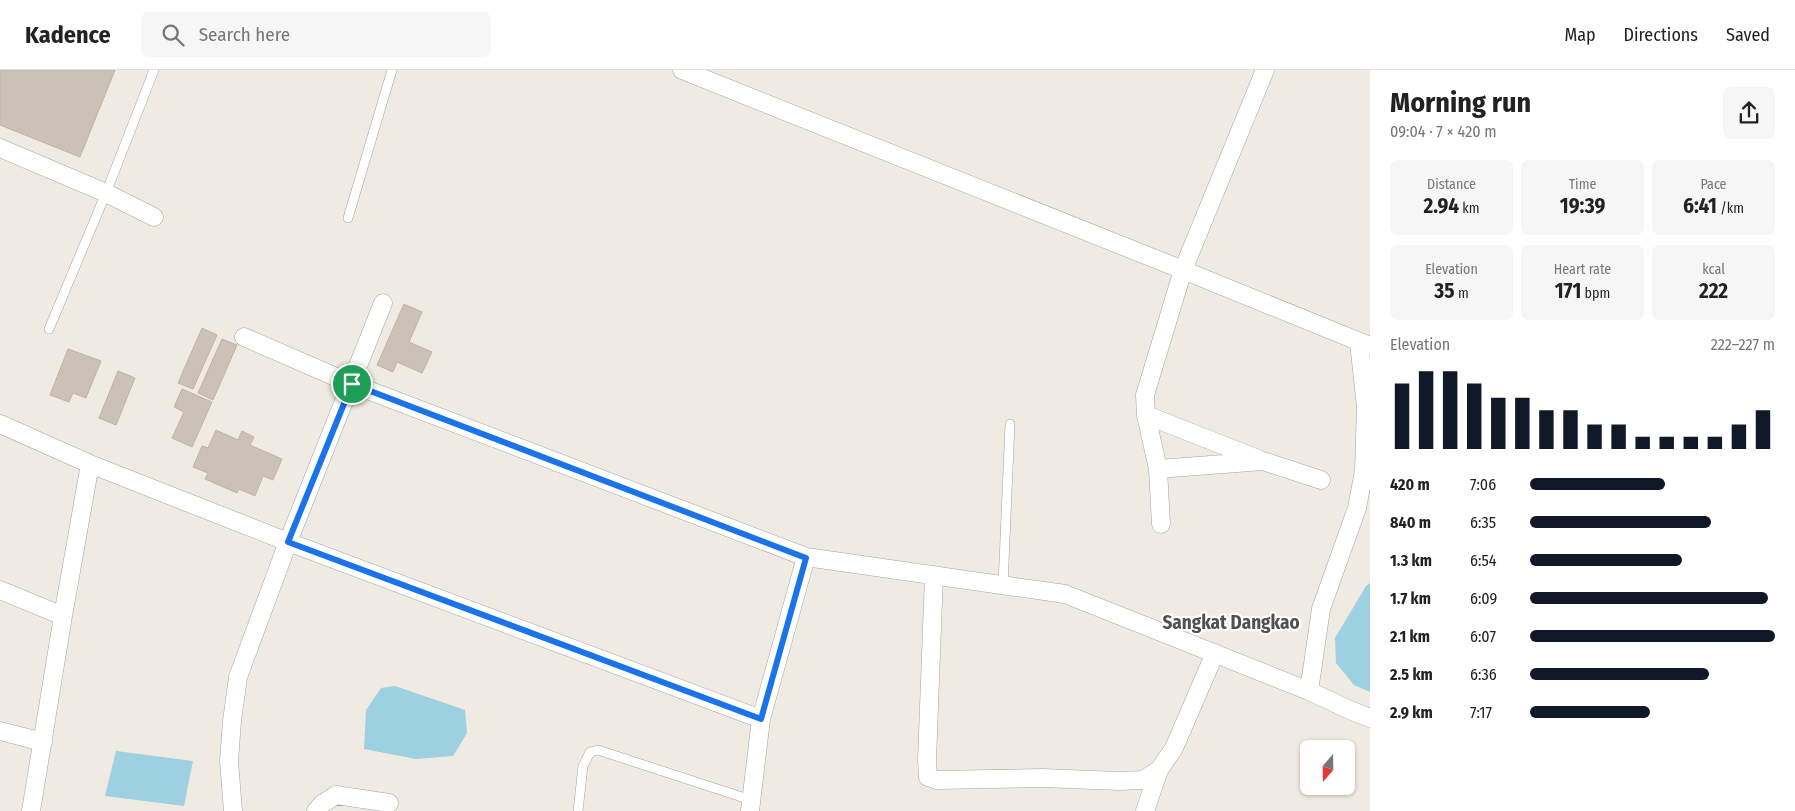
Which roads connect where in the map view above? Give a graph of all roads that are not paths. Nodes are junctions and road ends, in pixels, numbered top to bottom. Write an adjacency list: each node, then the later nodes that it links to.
1 (154, 70): 6 (lane)
2 (392, 70): 8 (lane)
3 (1265, 70): 9 (street)
4 (688, 71): 9 (street)
5 (0, 148): 6 (street)
6 (106, 193): 7 (street); 11 (lane)
7 (154, 217)
8 (348, 218)
9 (1183, 270): 13 (street); 15 (street)
10 (383, 303): 14 (street)
11 (49, 329)
12 (244, 337): 14 (street)
13 (1365, 344): 30 (street)
14 (352, 384): 23 (street); 24 (street)
15 (1146, 415): 18 (street); 20 (street)
16 (0, 424): 19 (street)
17 (1010, 424): 26 (lane)
18 (1263, 461): 20 (street); 21 (street)
19 (90, 464): 23 (street); 28 (street)
20 (1158, 469): 22 (street)
21 (1321, 480)
22 (1162, 524)
23 (288, 542): 32 (street); 39 (street)
24 (806, 558): 25 (street); 32 (street)
25 (934, 575): 26 (street); 35 (street)
26 (1003, 585): 29 (street)
27 (0, 590): 28 (street)
28 (63, 616): 34 (street)
29 (1215, 653): 30 (street); 35 (street)
30 (1309, 691): 31 (street)
31 (1370, 718)
32 (761, 719): 37 (street)
33 (0, 731): 34 (street)
34 (42, 742): 38 (street)
35 (1159, 770): 42 (street)
36 (389, 803): 40 (street)
37 (751, 806): 41 (lane)
38 (31, 811)
39 (233, 811)
40 (316, 811)
41 (578, 811)
42 (1145, 811)

